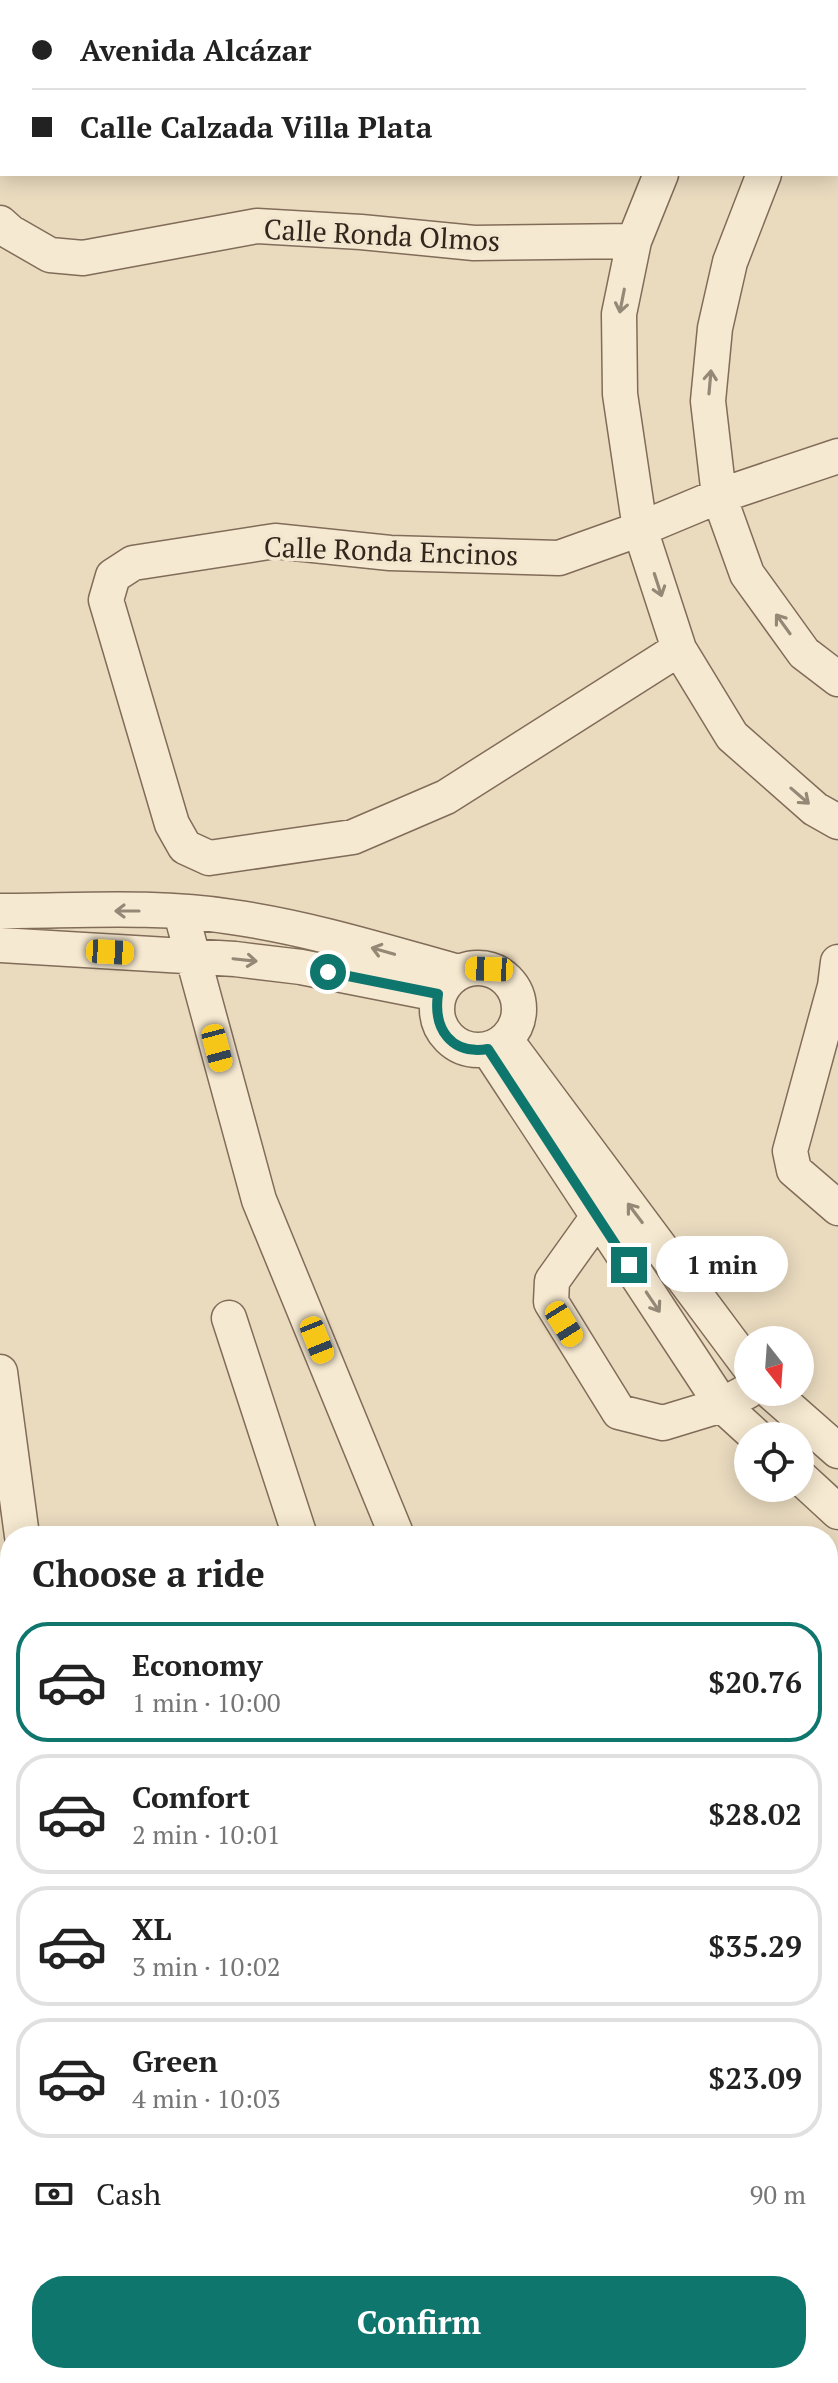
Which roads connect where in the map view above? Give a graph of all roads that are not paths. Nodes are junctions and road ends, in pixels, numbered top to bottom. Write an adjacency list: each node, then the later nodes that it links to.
1 (660, 176): 4 (street)
2 (763, 176): 6 (street, one-way to 2)
3 (0, 223): 4 (street, Calle Ronda Olmos)
4 (634, 241): 7 (street, one-way to 7)
5 (838, 456): 6 (street, Calle Ronda Encinos)
6 (719, 496): 7 (street, Calle Ronda Encinos); 9 (street, one-way to 6)
7 (640, 529): 8 (street, one-way to 8); 8 (street, Calle Ronda Encinos)
8 (679, 649): 10 (street, one-way to 10)
9 (838, 679)
10 (838, 822)
11 (0, 911): 12 (street, one-way to 11)
12 (181, 913): 14 (street); 16 (street, one-way to 12)
13 (0, 945): 14 (street)
14 (192, 957): 16 (street, one-way to 16); 31 (street)
15 (838, 962): 18 (street)
16 (448, 983): 17 (street); 17 (street)
17 (497, 1044): 19 (street); 21 (street, one-way to 17)
18 (838, 1208)
19 (597, 1218): 23 (street, one-way to 23); 24 (street)
20 (229, 1318): 30 (street)
21 (734, 1347)
22 (1, 1394): 29 (street)
23 (734, 1397)
24 (734, 1398)
25 (787, 1406): 26 (street)
26 (838, 1451)
27 (814, 1490): 28 (street)
28 (838, 1512)
29 (21, 1526)
30 (297, 1526)
31 (393, 1526)

